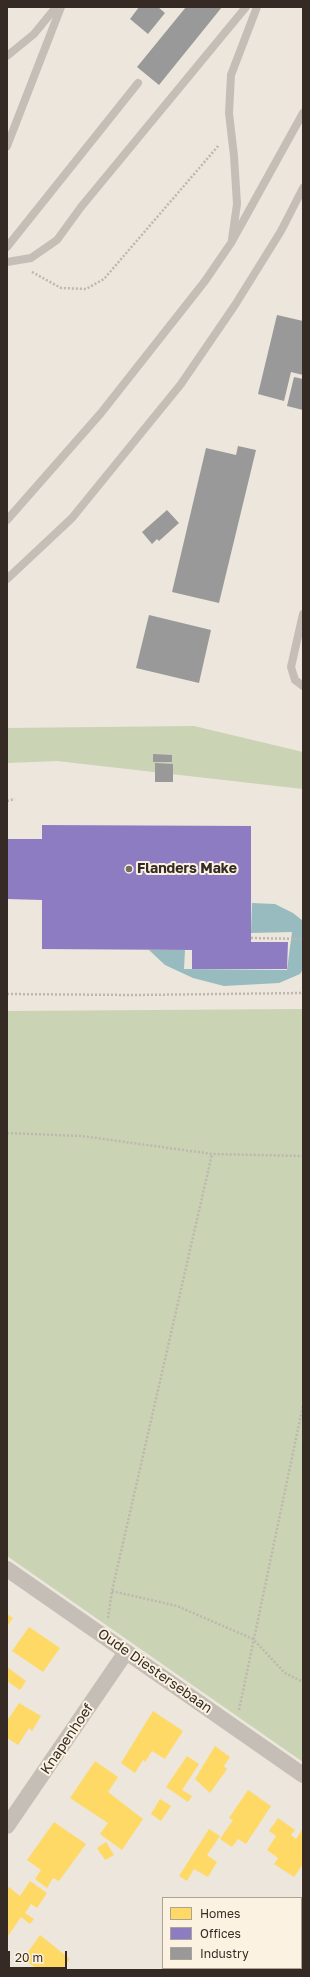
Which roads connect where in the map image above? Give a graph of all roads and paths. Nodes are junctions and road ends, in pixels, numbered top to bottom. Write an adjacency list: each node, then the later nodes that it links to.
1 (56, 7): 5 (lane)
2 (61, 7): 9 (lane)
3 (246, 7): 13 (lane)
4 (258, 7): 8 (lane)
5 (7, 56)
6 (138, 83): 12 (lane)
7 (303, 113): 11 (lane)
8 (231, 131): 11 (lane); 13 (path)
9 (7, 146)
10 (303, 188): 15 (lane)
11 (231, 243): 14 (lane)
12 (7, 247)
13 (10, 262)
14 (7, 520)
15 (7, 579)
16 (303, 614): 17 (lane)
17 (303, 686)
18 (15, 799): 19 (path)
19 (7, 801)
20 (251, 938): 21 (path)
21 (303, 939)
22 (303, 992): 23 (path)
23 (7, 994)
24 (7, 1132): 25 (path)
25 (212, 1154): 26 (path); 29 (path)
26 (303, 1156)
27 (303, 1405): 31 (path)
28 (7, 1569): 30 (street, Oude Diestersebaan)
29 (112, 1591): 30 (path); 31 (path)
30 (106, 1638): 32 (street, Oude Diestersebaan)
31 (253, 1639): 33 (path); 34 (path)
32 (126, 1652): 34 (street, Oude Diestersebaan); 36 (street, Knapenhoef)
33 (303, 1682)
34 (235, 1727): 35 (street, Oude Diestersebaan)
35 (303, 1775)
36 (7, 1826)

